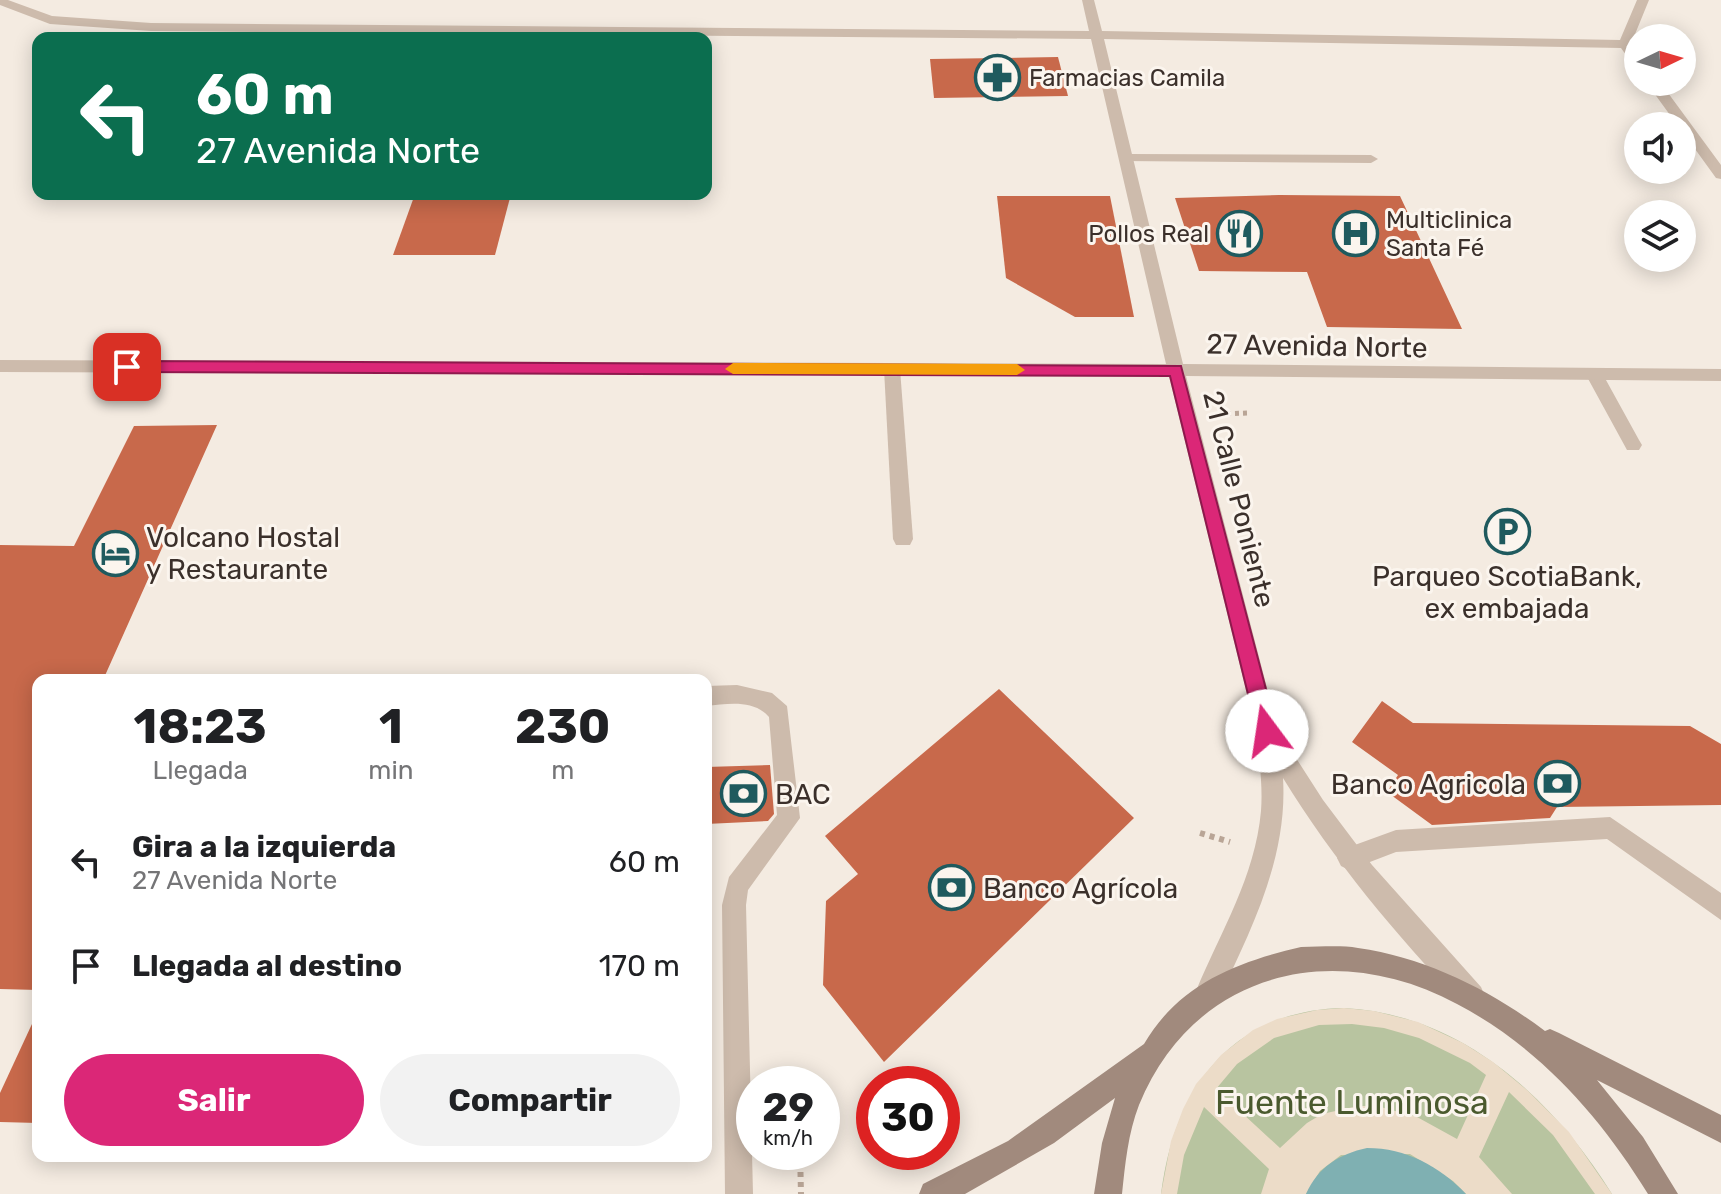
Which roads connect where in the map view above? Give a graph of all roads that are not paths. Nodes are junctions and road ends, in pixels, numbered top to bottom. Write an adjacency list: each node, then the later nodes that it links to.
1 (1088, 0): 5 (street, 21 Calle Poniente)
2 (1643, 0): 4 (street)
3 (0, 1): 5 (street)
4 (1633, 24)
5 (1098, 35): 6 (street); 8 (street, 21 Calle Poniente)
6 (1624, 44)
7 (1663, 96): 10 (street)
8 (1127, 158): 9 (street); 13 (street, 21 Calle Poniente)
9 (1371, 159)
10 (1721, 175)
11 (0, 366): 12 (street, 27 Avenida Norte)
12 (892, 369): 13 (street, 27 Avenida Norte); 17 (street)
13 (1176, 370): 14 (street, 27 Avenida Norte); 19 (street, 21 Calle Poniente)
14 (1595, 375): 15 (street, 27 Avenida Norte); 16 (street)
15 (1721, 375)
16 (1633, 445)
17 (903, 539)
18 (712, 696): 27 (street)
19 (1267, 731): 20 (street, 21 Calle Poniente); 22 (street, 21 Calle Poniente)
20 (1349, 858): 21 (street); 23 (street, 21 Calle Poniente)
21 (1721, 908)
22 (1209, 991): 23 (street); 25 (street)
23 (1474, 998): 24 (street)
24 (1518, 1026): 26 (street); 30 (street)
25 (1152, 1052): 28 (street); 29 (street)
26 (1721, 1129)
27 (739, 1194)
28 (933, 1194)
29 (1108, 1194)
30 (1664, 1194)

